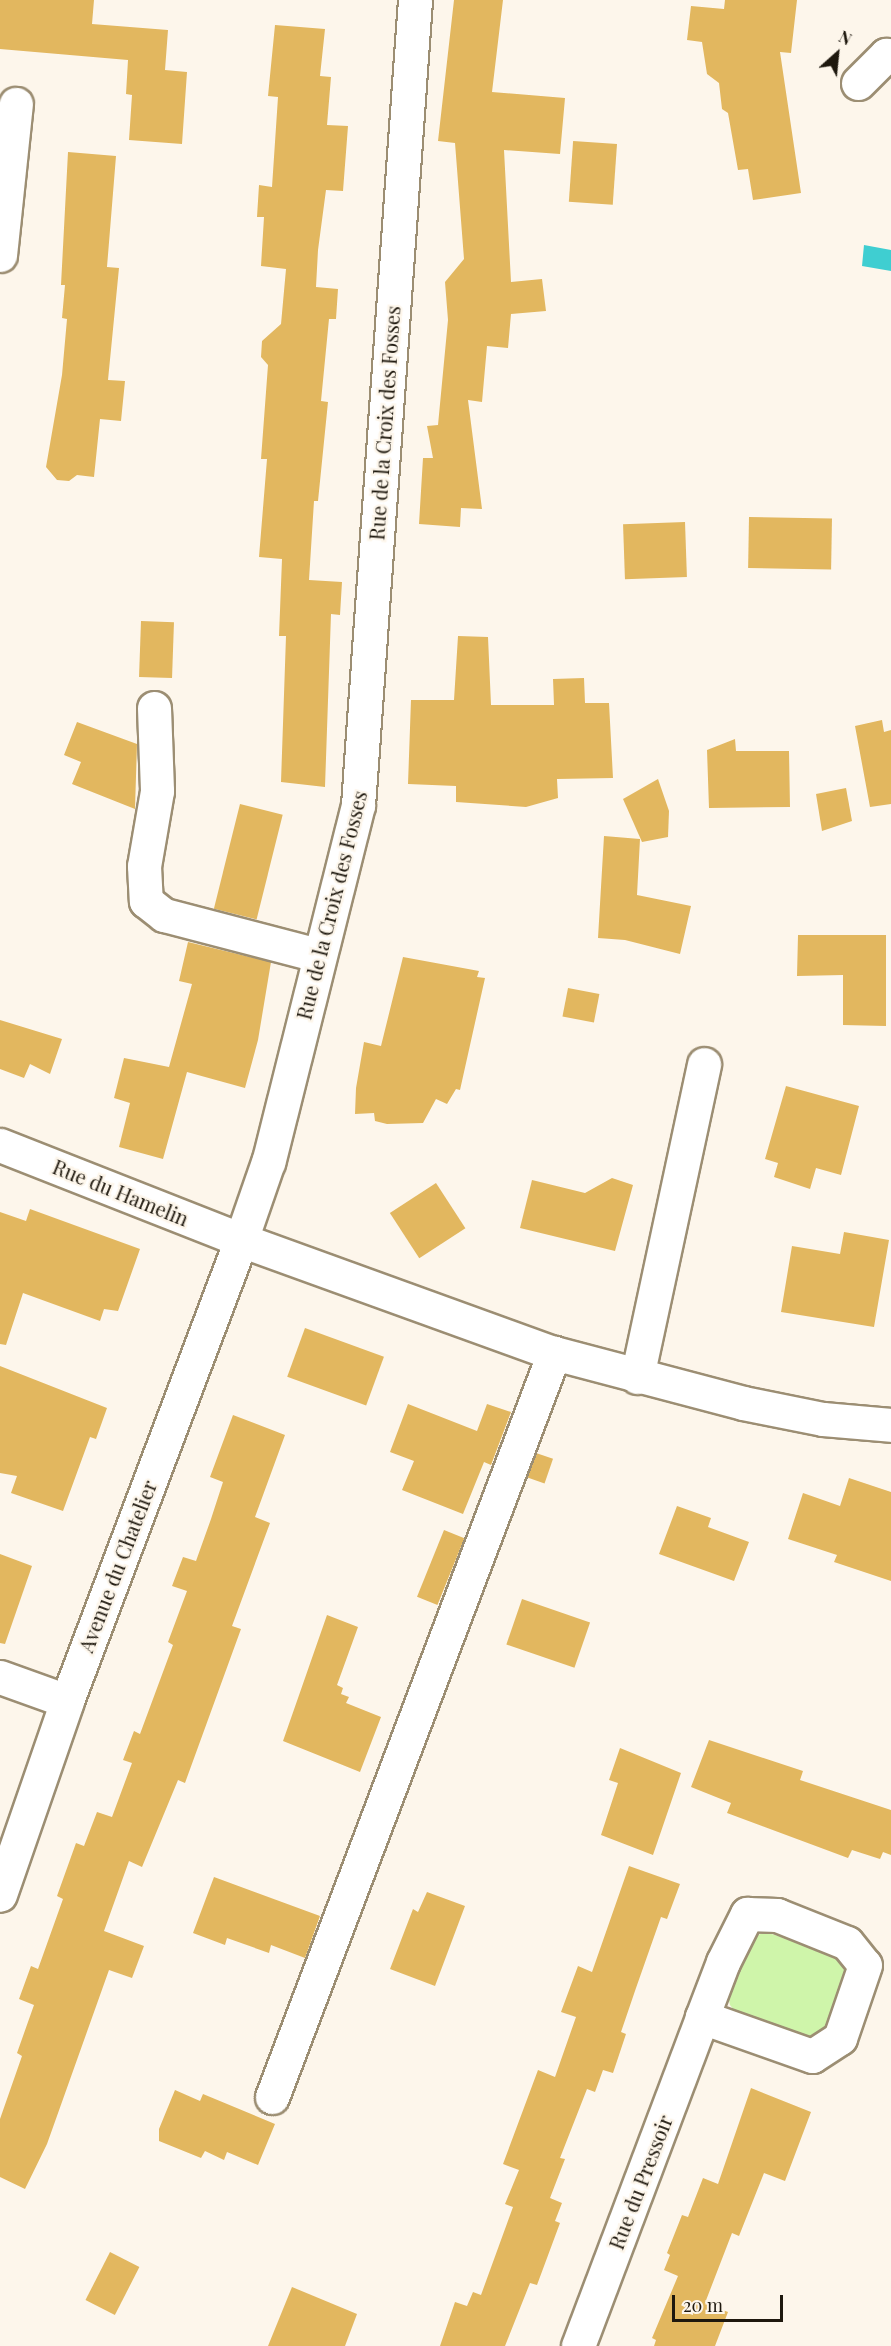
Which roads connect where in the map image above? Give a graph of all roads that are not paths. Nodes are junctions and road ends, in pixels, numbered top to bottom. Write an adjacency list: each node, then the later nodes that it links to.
1 (415, 0): 7 (street, Rue de la Croix des Fosses)
2 (891, 56): 3 (street)
3 (858, 83)
4 (16, 104): 5 (street)
5 (0, 255)
6 (154, 708): 7 (street)
7 (318, 954): 10 (street, Rue de la Croix des Fosses)
8 (704, 1064): 12 (street)
9 (0, 1145): 10 (street, Rue du Hamelin)
10 (241, 1240): 11 (street); 15 (street, Avenue du Chatelier)
11 (554, 1353): 12 (street); 18 (street)
12 (637, 1377): 13 (street)
13 (891, 1425)
14 (0, 1677): 15 (street)
15 (67, 1701): 16 (street, Avenue du Chatelier)
16 (0, 1895)
17 (702, 2017): 17 (street, Rue du Pressoir); 19 (street, Rue du Pressoir)
18 (272, 2097)
19 (578, 2346)

